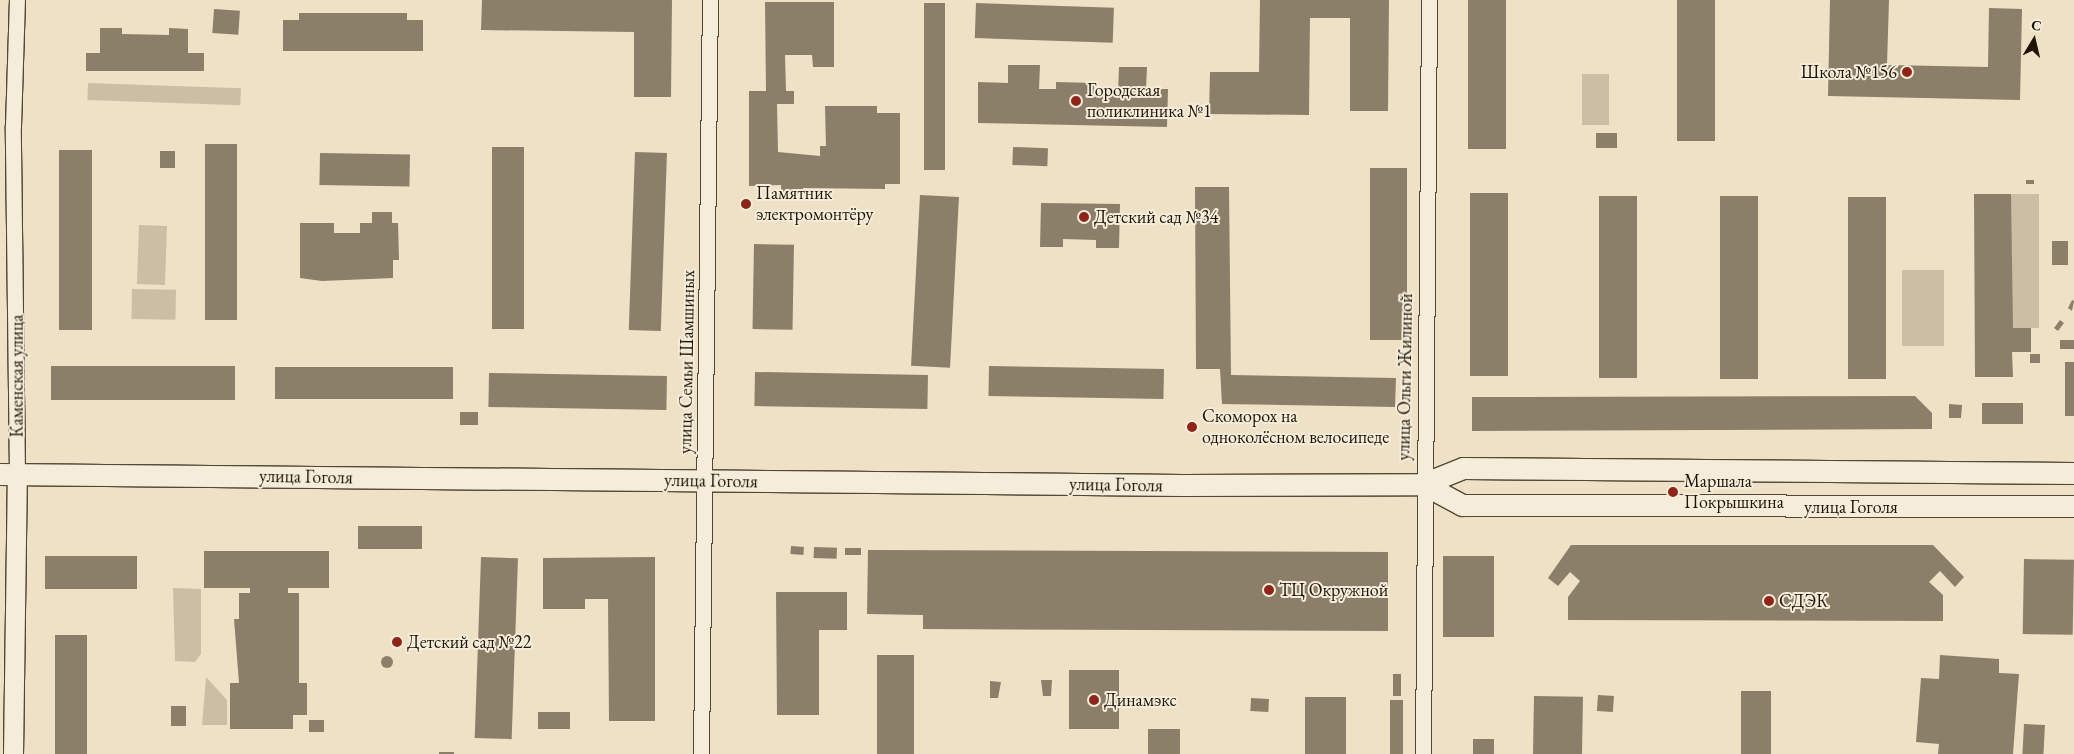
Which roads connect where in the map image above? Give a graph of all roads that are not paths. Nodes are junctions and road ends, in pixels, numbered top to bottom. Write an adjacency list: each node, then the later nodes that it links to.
1 (17, 0): 5 (street, Каменская улица)
2 (710, 0): 6 (street, улица Семьи Шамшиных)
3 (1429, 0): 7 (street, улица Ольги Жилиной)
4 (2074, 473): 7 (main road, улица Гоголя)
5 (8, 474): 6 (main road, улица Гоголя); 9 (street, Каменская улица)
6 (704, 481): 7 (main road, улица Гоголя); 10 (street, улица Семьи Шамшиных)
7 (1423, 484): 8 (main road, улица Гоголя); 11 (street, улица Ольги Жилиной)
8 (2074, 506)
9 (13, 754)
10 (701, 754)
11 (1423, 754)

